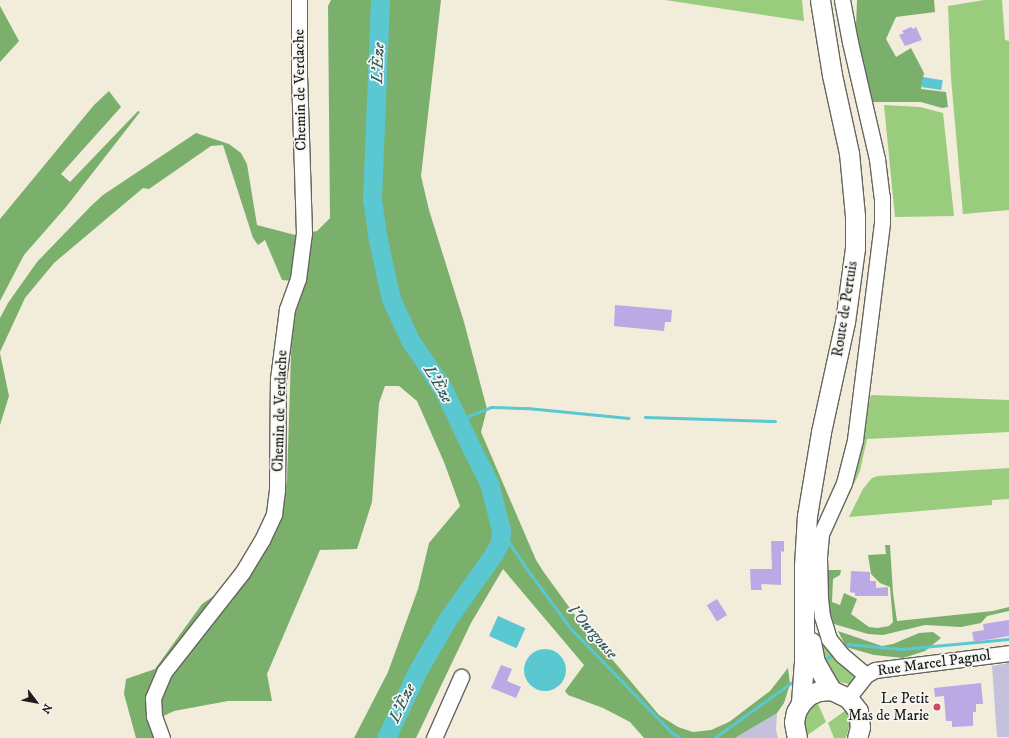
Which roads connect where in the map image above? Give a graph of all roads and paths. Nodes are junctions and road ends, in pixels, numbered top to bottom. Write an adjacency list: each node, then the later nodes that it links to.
1 (299, 0): 12 (street, Chemin de Verdache)
2 (820, 0): 4 (main road, Route de Pertuis)
3 (842, 0): 6 (street)
4 (806, 618): 8 (main road, Route de Pertuis); 10 (main road, Route de Pertuis)
5 (1009, 653): 6 (street, Rue Marcel Pagnol)
6 (866, 675): 9 (street, Rue Marcel Pagnol)
7 (461, 677): 13 (street)
8 (831, 690): 9 (main road); 10 (main road)
9 (848, 698): 11 (main road)
10 (801, 703): 14 (main road, Route de Pertuis)
11 (860, 737)
12 (162, 738)
13 (434, 738)
14 (797, 738)

